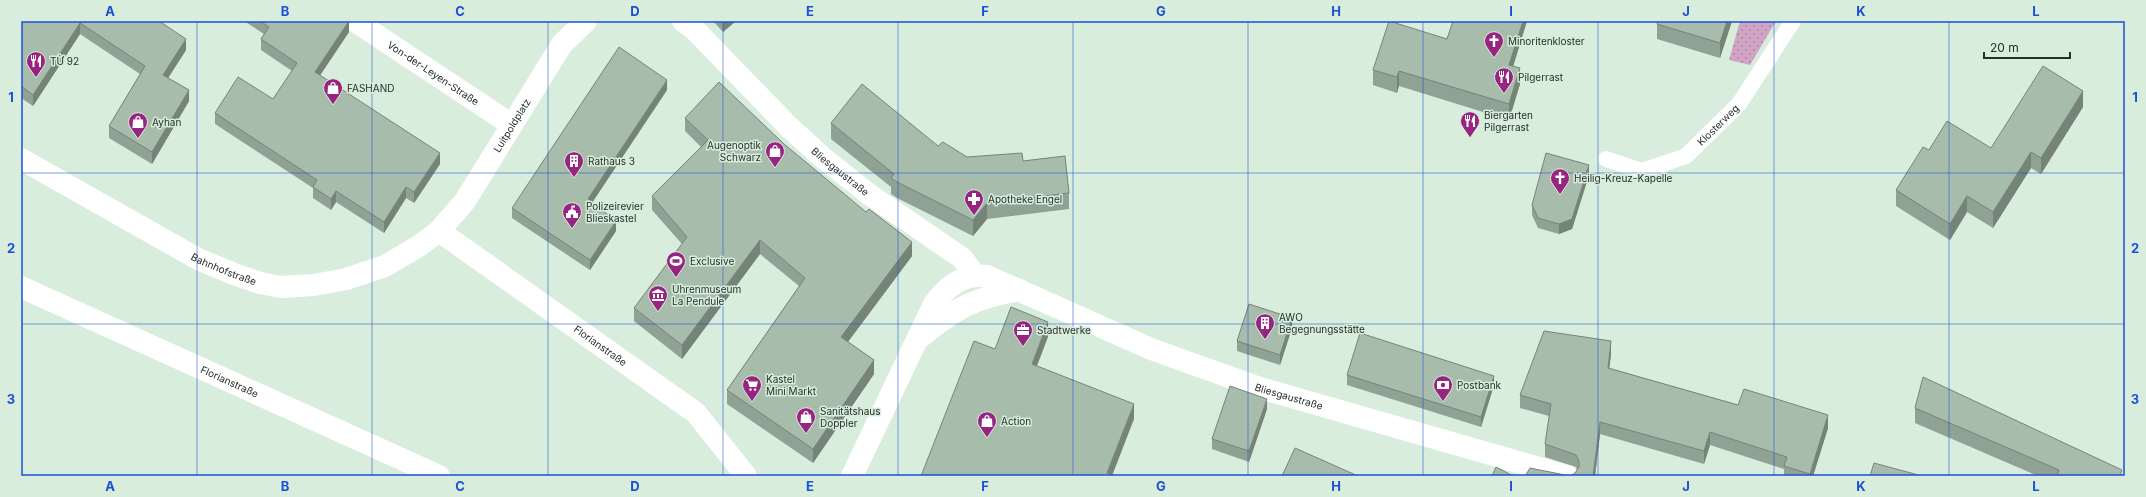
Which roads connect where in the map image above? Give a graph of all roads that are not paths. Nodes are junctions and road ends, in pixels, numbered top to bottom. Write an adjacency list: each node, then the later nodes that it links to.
1 (355, 21): 5 (street, Von-der-Leyen-Straße)
2 (586, 21): 5 (street, Luitpoldplatz)
3 (683, 21): 9 (street, Bliesgaustraße)
4 (1793, 21): 7 (lane, Klosterweg)
5 (512, 125): 8 (street, Luitpoldplatz)
6 (21, 159): 8 (street, Bahnhofstraße)
7 (1606, 159)
8 (439, 231): 14 (street, Florianstraße)
9 (975, 275): 11 (street, Bliesgaustraße); 12 (street)
10 (21, 287): 13 (street, Florianstraße)
11 (1020, 290): 12 (street); 16 (street, Bliesgaustraße)
12 (919, 338): 15 (street)
13 (439, 476)
14 (746, 476)
15 (852, 476)
16 (1567, 476)

